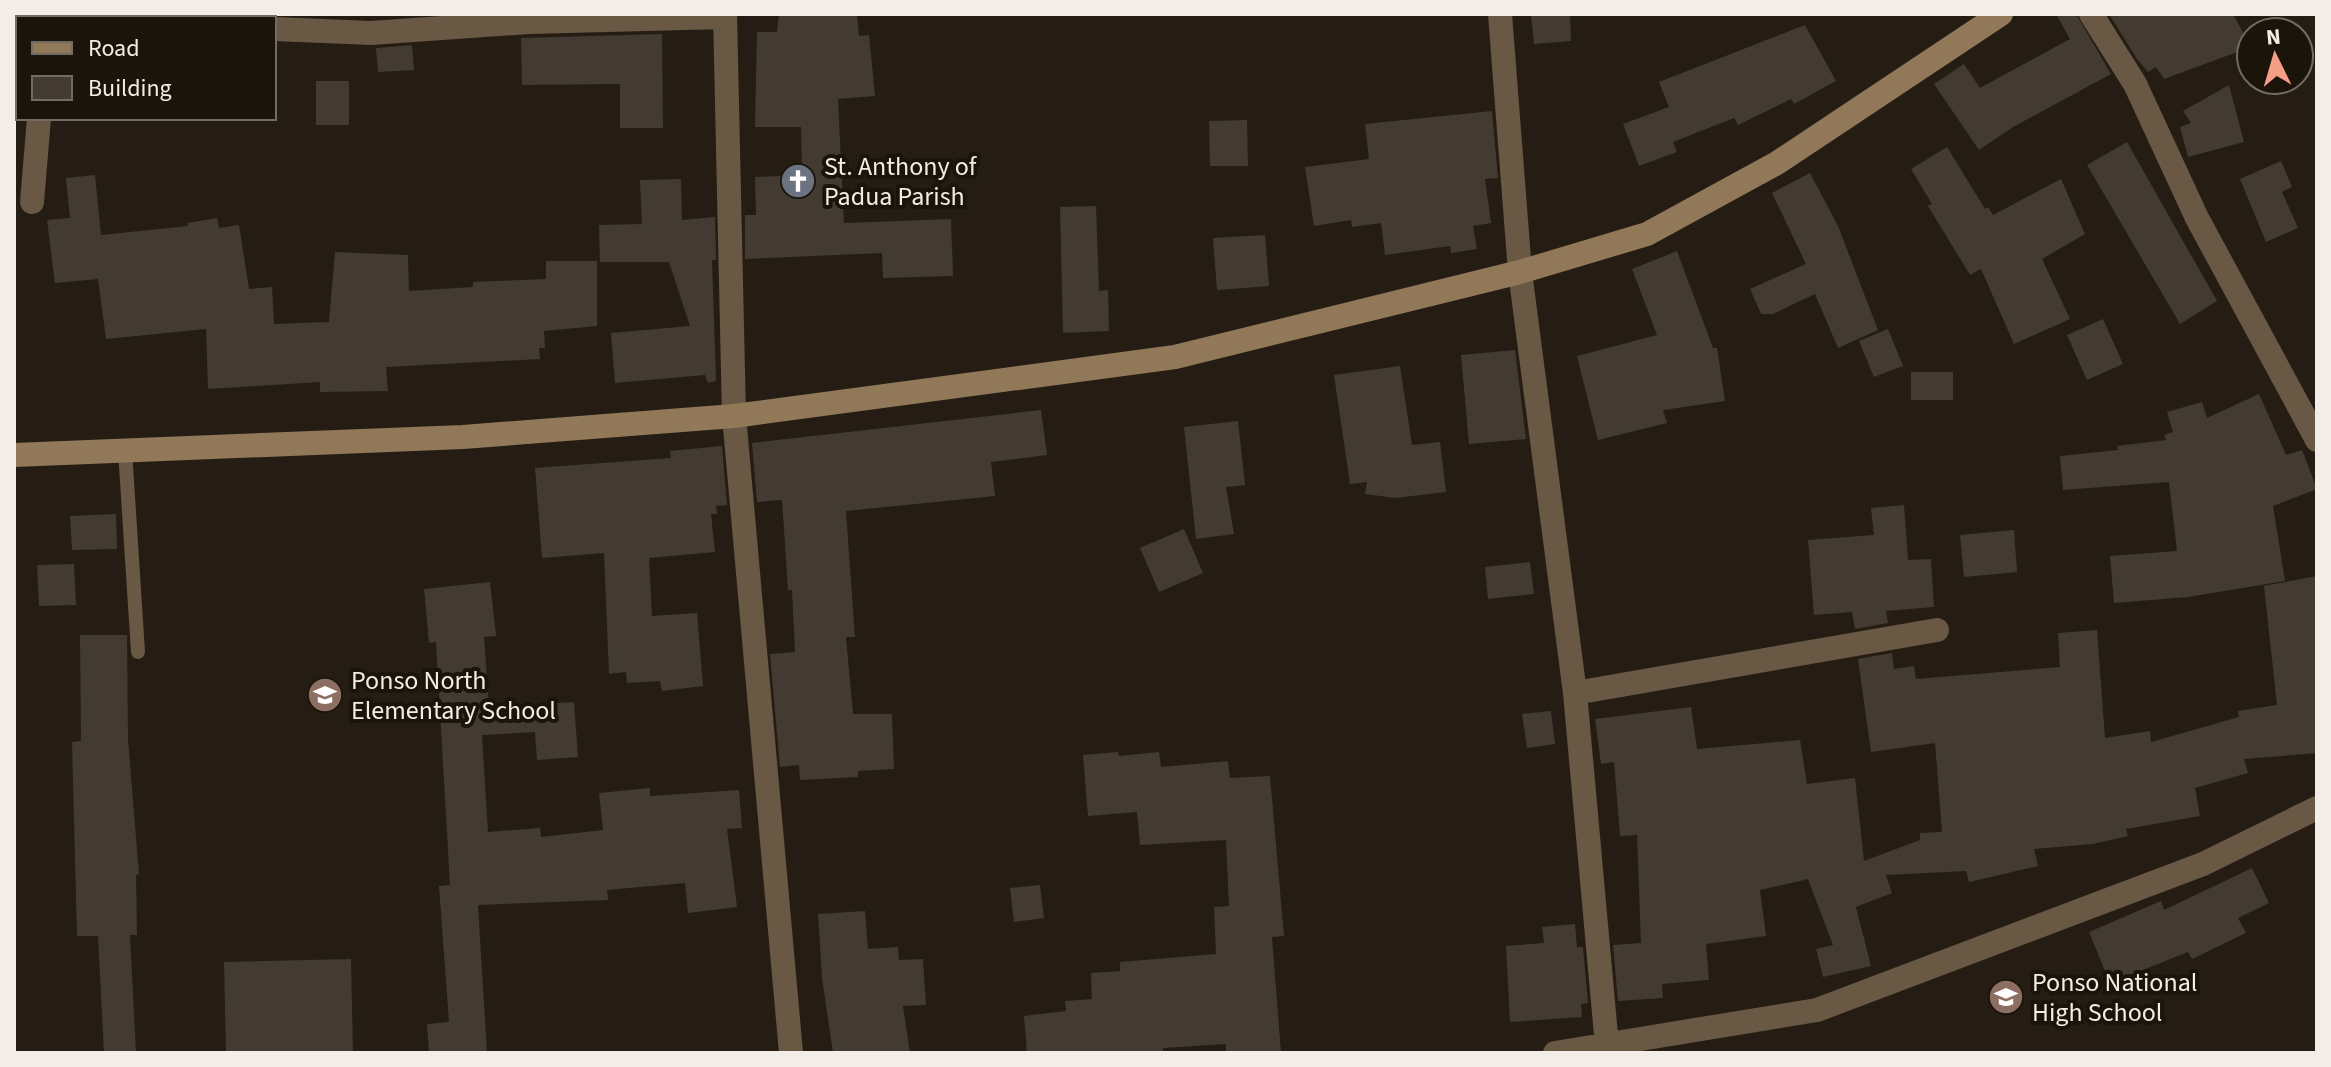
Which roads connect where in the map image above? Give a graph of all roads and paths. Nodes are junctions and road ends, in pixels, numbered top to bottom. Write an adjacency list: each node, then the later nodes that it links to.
1 (1500, 14): 8 (street)
2 (2001, 14): 8 (main road)
3 (2091, 14): 10 (street)
4 (725, 15): 5 (street); 9 (street)
5 (276, 29)
6 (39, 120): 7 (street)
7 (32, 202)
8 (1520, 272): 9 (main road); 15 (street)
9 (734, 416): 11 (main road); 18 (street)
10 (2317, 440)
11 (125, 450): 12 (main road); 14 (lane)
12 (14, 455)
13 (1937, 630): 15 (street)
14 (138, 652)
15 (1575, 693): 17 (street)
16 (2317, 808): 17 (street)
17 (1607, 1046): 19 (street)
18 (791, 1053)
19 (1555, 1053)

